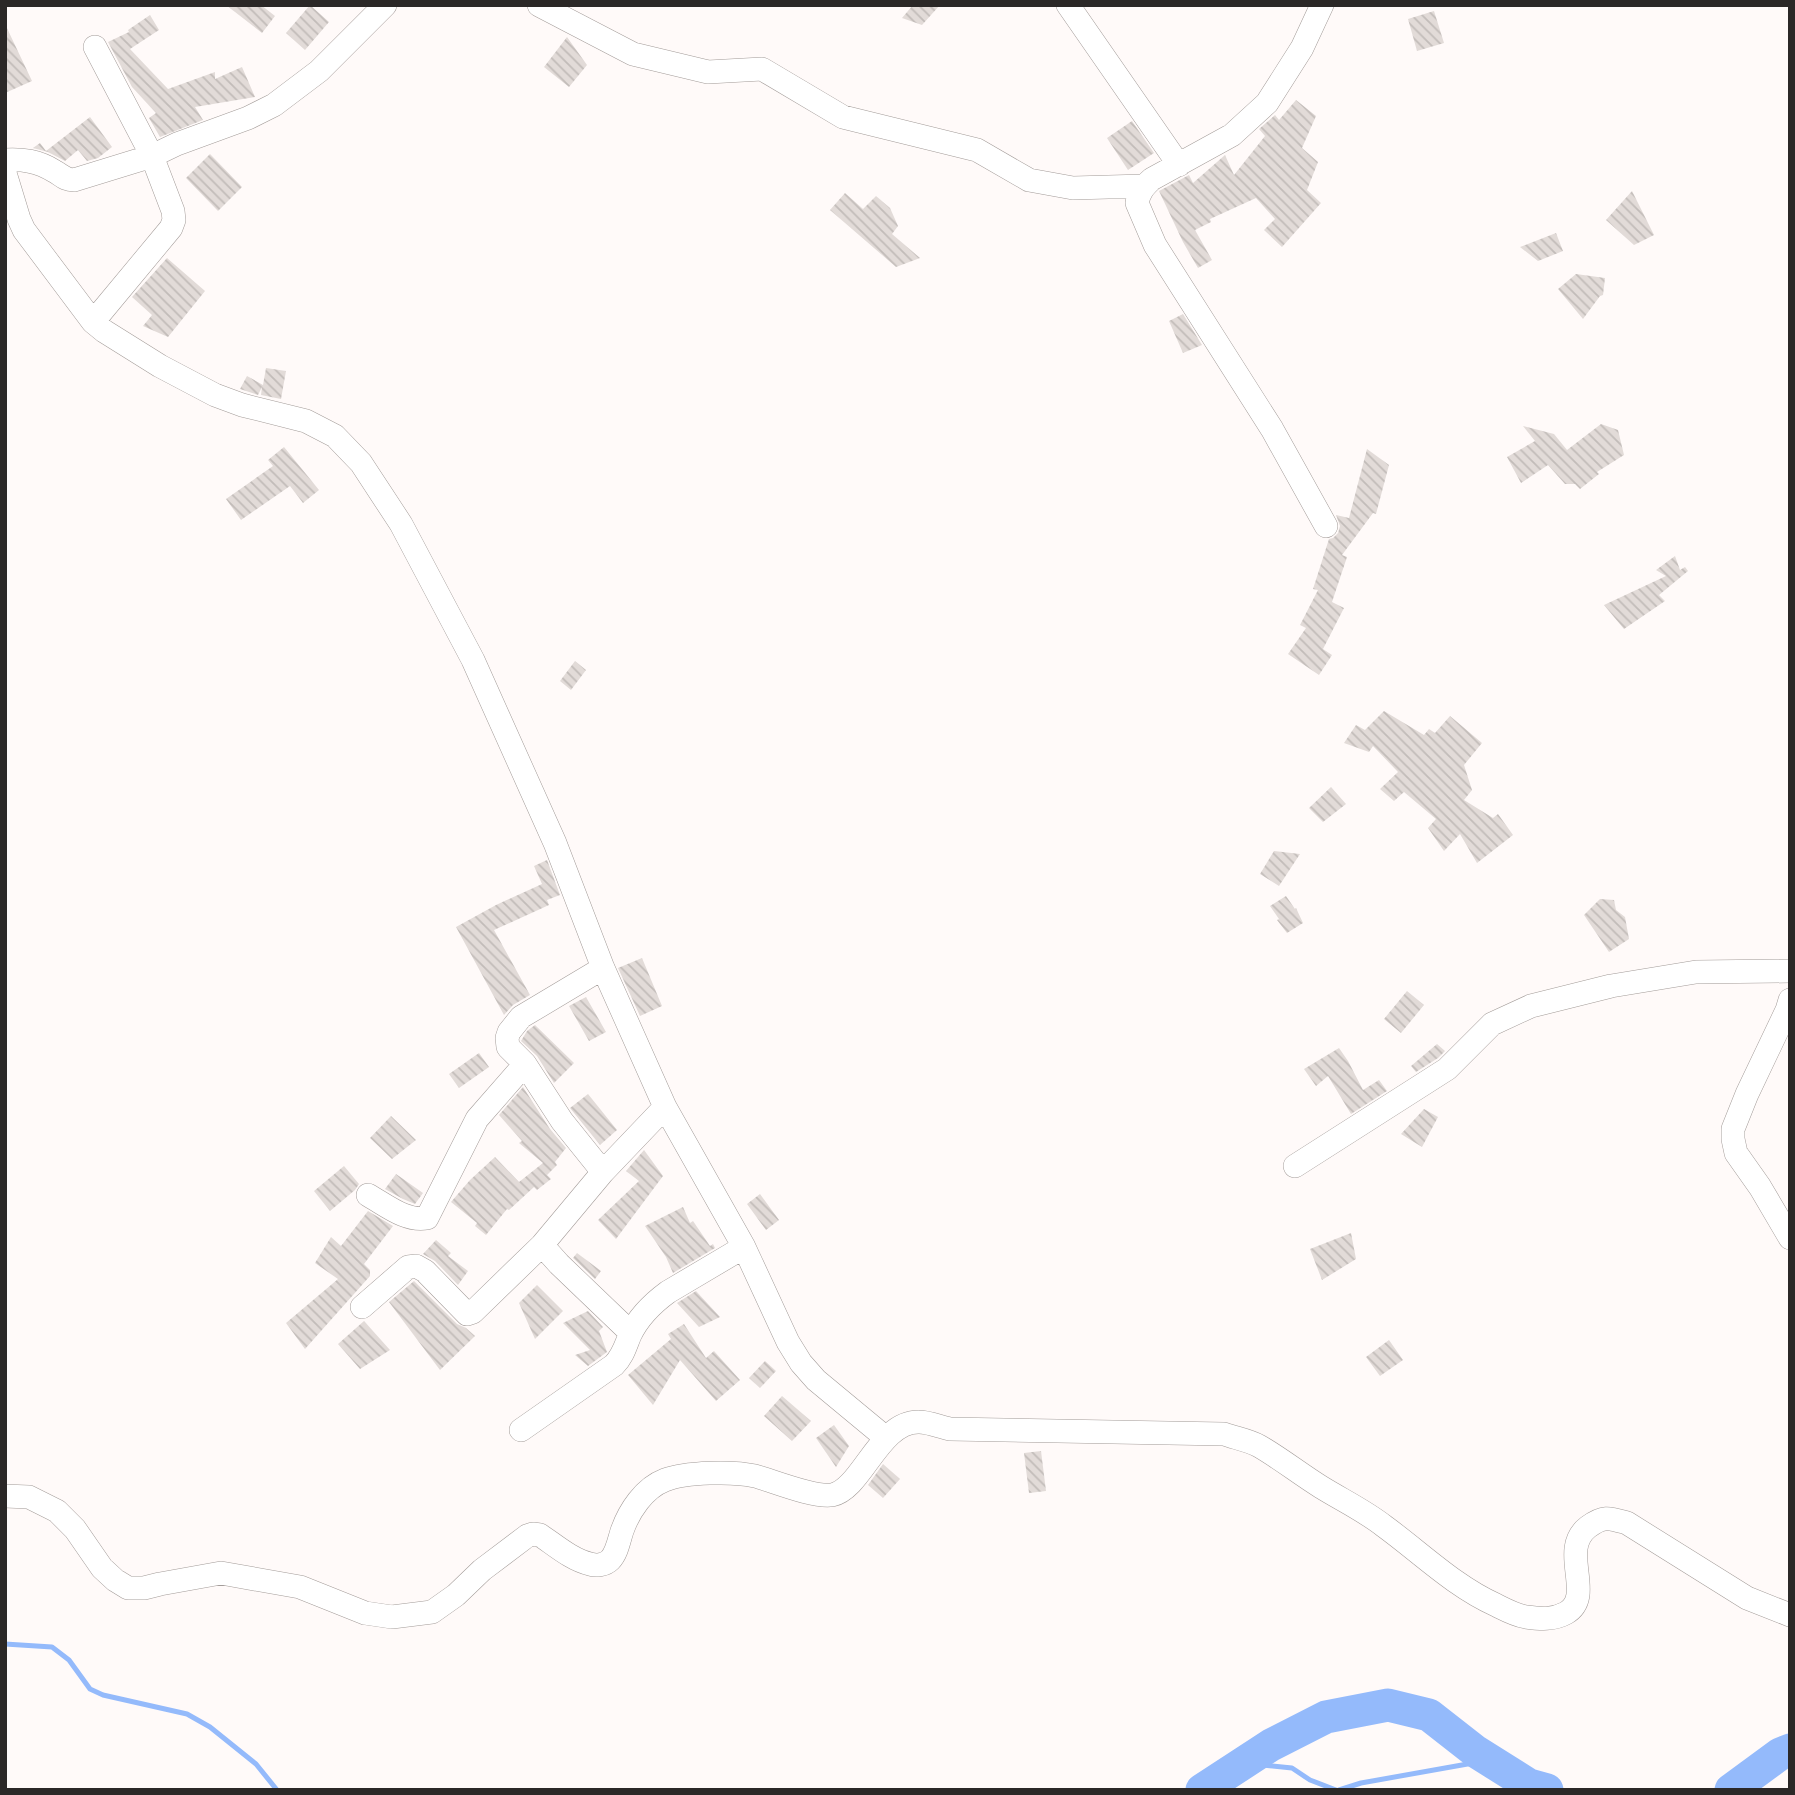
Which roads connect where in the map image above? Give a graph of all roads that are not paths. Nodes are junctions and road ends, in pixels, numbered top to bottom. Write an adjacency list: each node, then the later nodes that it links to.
1 (386, 5): 6 (street)
2 (539, 5): 10 (street)
3 (1068, 5): 8 (street)
4 (1322, 5): 8 (street)
5 (95, 47): 6 (street)
6 (152, 156): 7 (street); 11 (street)
7 (5, 160)
8 (1179, 165): 10 (street)
9 (5, 173): 11 (street)
10 (1144, 186): 12 (street)
11 (93, 322): 13 (street)
12 (1326, 526)
13 (603, 968): 16 (street); 17 (street)
14 (1790, 971): 18 (street)
15 (1790, 1000): 21 (street)
16 (525, 1064): 19 (street); 20 (street)
17 (665, 1107): 19 (street); 23 (street)
18 (1295, 1166)
19 (603, 1172): 22 (street)
20 (369, 1195)
21 (1790, 1238)
22 (542, 1244): 24 (street); 25 (street)
23 (744, 1247): 25 (street); 27 (street)
24 (362, 1307)
25 (631, 1334): 26 (street)
26 (521, 1430)
27 (886, 1438): 28 (street); 29 (street)
28 (5, 1496)
29 (1790, 1615)

